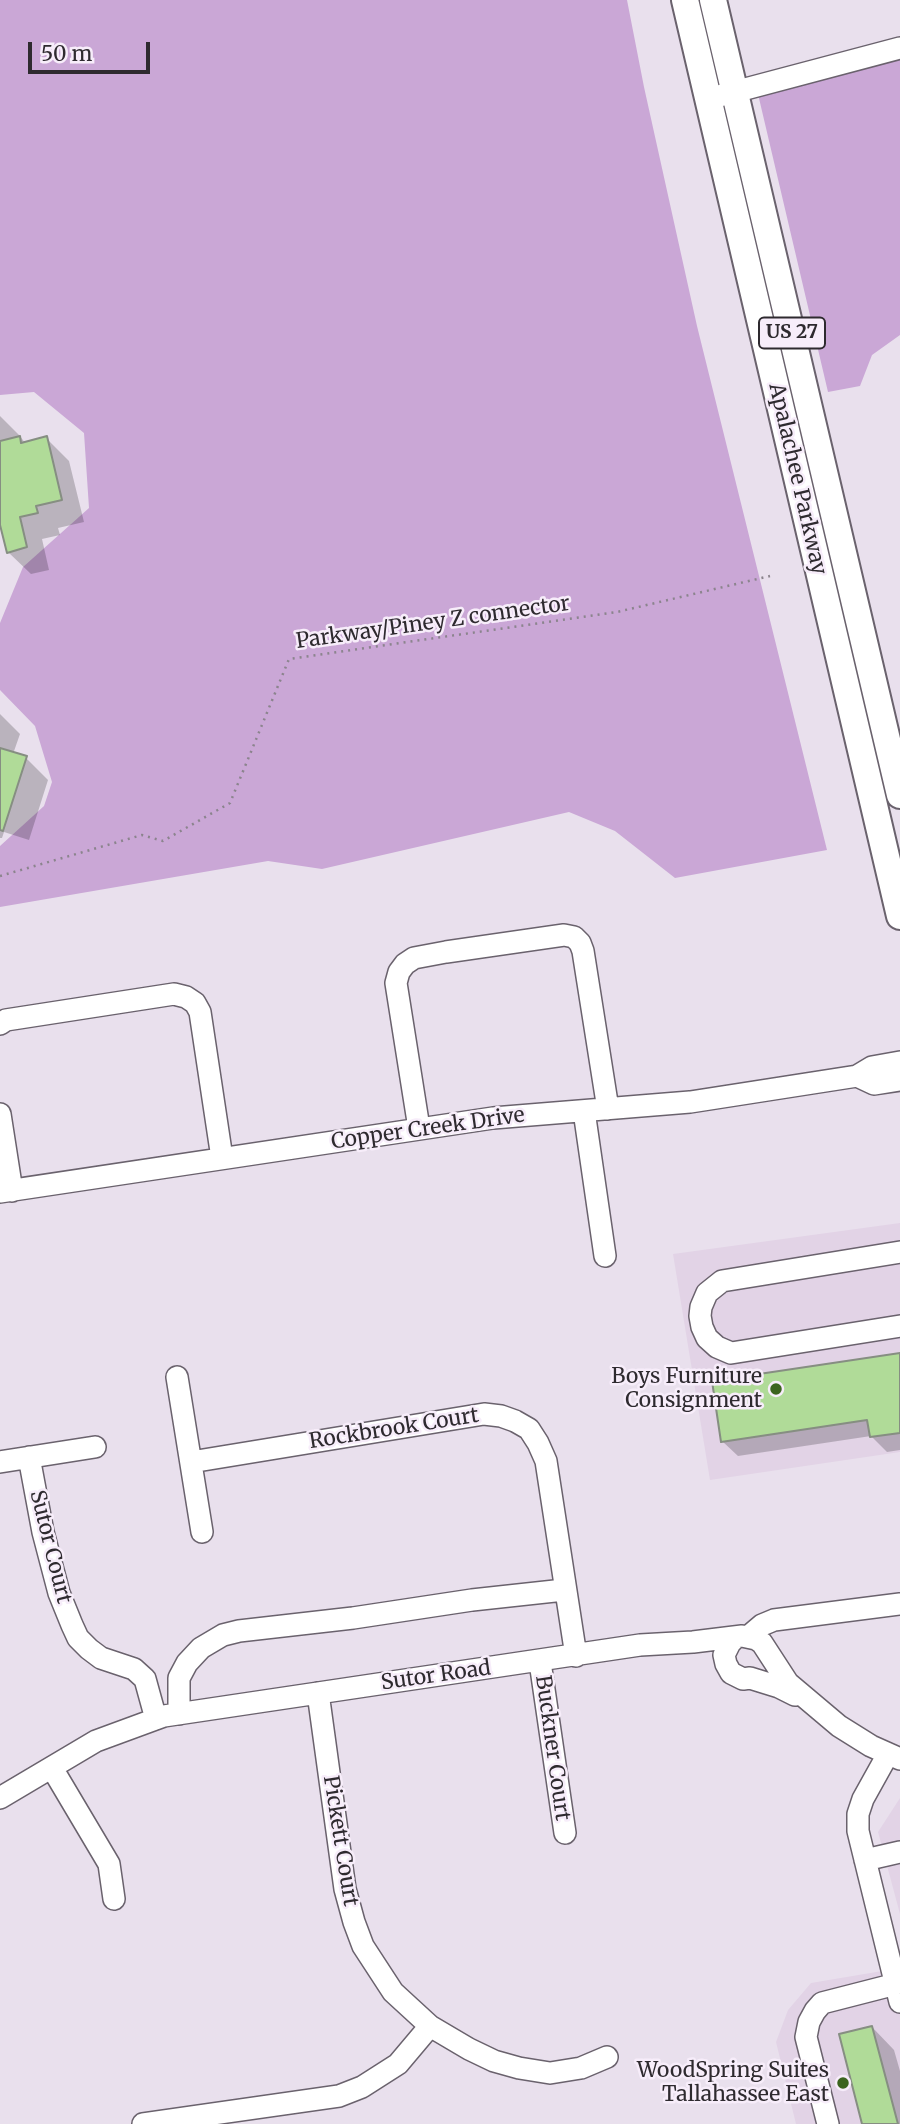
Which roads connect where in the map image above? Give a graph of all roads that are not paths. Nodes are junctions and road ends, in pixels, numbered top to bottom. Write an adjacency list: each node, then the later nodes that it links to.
1 (685, 0): 5 (main road, Apalachee Parkway / US 27)
2 (713, 0): 4 (main road, Apalachee Parkway / US 27)
3 (900, 48): 4 (street)
4 (734, 92): 5 (street); 6 (main road, Apalachee Parkway / US 27)
5 (708, 98): 7 (main road, Apalachee Parkway / US 27)
6 (848, 574): 7 (main road); 8 (main road, Apalachee Parkway / US 27)
7 (821, 580): 9 (main road, Apalachee Parkway / US 27)
8 (900, 795)
9 (900, 916)
10 (0, 1024): 18 (street)
11 (900, 1062): 12 (street, Copper Creek Drive)
12 (857, 1076): 13 (street, Copper Creek Drive); 14 (street, Copper Creek Drive)
13 (900, 1080)
14 (608, 1109): 15 (street, Copper Creek Drive); 17 (street)
15 (584, 1111): 17 (street, Copper Creek Drive); 21 (street)
16 (0, 1114): 19 (street)
17 (419, 1128): 18 (street, Copper Creek Drive)
18 (222, 1158): 19 (street, Copper Creek Drive)
19 (6, 1191)
20 (900, 1252): 22 (street)
21 (605, 1256)
22 (900, 1326)
23 (177, 1377): 27 (street)
24 (95, 1447): 25 (street)
25 (29, 1457): 26 (street); 40 (street, Sutor Court)
26 (0, 1462)
27 (191, 1462): 28 (street); 29 (street, Rockbrook Court)
28 (202, 1532)
29 (564, 1590): 33 (street, Rockbrook Court); 39 (street)
30 (900, 1604): 31 (street, Sutor Road)
31 (750, 1641): 32 (street, Sutor Road); 35 (street); 36 (street); 38 (street)
32 (693, 1642): 33 (street, Sutor Road); 35 (street)
33 (576, 1656): 34 (street, Sutor Road)
34 (540, 1662): 37 (street, Sutor Road); 44 (street, Buckner Court)
35 (726, 1664): 36 (street)
36 (750, 1678): 38 (street)
37 (318, 1693): 39 (street, Sutor Road); 49 (street, Pickett Court)
38 (809, 1703): 41 (street)
39 (179, 1714): 40 (street, Sutor Road)
40 (156, 1719): 42 (street, Sutor Road)
41 (894, 1756): 46 (street)
42 (52, 1768): 43 (street, Sutor Road); 47 (street)
43 (0, 1798)
44 (565, 1833)
45 (900, 1852): 46 (street)
46 (865, 1860): 48 (street)
47 (114, 1899)
48 (898, 1993): 52 (street)
49 (430, 2026): 50 (street, Pickett Court); 51 (street)
50 (607, 2057)
51 (143, 2124)
52 (828, 2124)

